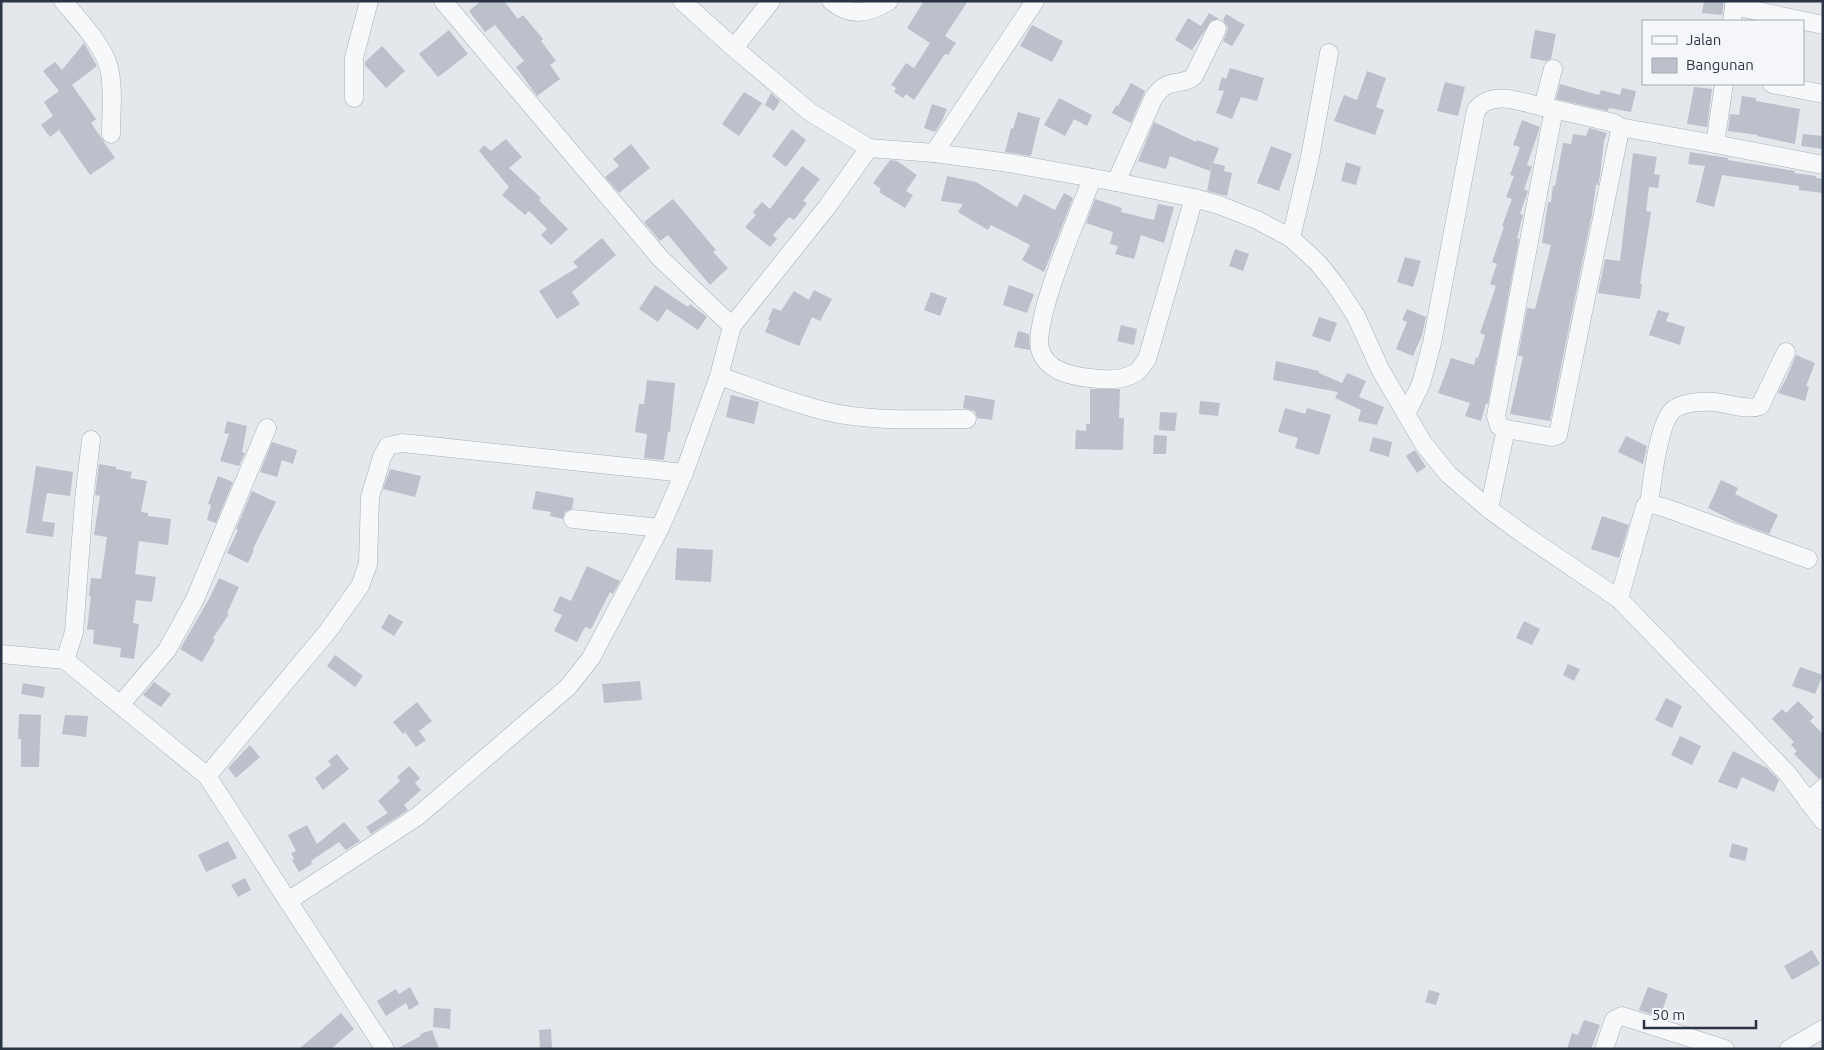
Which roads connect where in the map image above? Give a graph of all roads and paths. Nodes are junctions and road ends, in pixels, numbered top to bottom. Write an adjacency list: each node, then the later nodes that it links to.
1 (63, 1): 23 (street)
2 (369, 1): 20 (street)
3 (443, 1): 32 (street)
4 (682, 1): 14 (street)
5 (771, 1): 14 (street)
6 (830, 1): 7 (street)
7 (889, 1)
8 (1035, 1): 26 (street)
9 (1734, 9): 10 (street)
10 (1795, 20)
11 (1804, 22): 12 (street)
12 (1823, 25)
13 (1217, 29): 29 (street)
14 (734, 48): 25 (street)
15 (1329, 53): 31 (street)
16 (1553, 69): 21 (street)
17 (1724, 85): 24 (street)
18 (1777, 85): 19 (street)
19 (1823, 94)
20 (354, 98)
21 (1548, 108): 22 (street); 35 (street); 38 (street)
22 (1619, 128): 24 (street); 38 (street)
23 (111, 134)
24 (1715, 144): 27 (street)
25 (868, 148): 26 (street); 32 (street)
26 (934, 153): 28 (street)
27 (1823, 165)
28 (1092, 178): 29 (street); 30 (street)
29 (1116, 182): 30 (street)
30 (1194, 198): 31 (street)
31 (1291, 238): 35 (street)
32 (732, 326): 34 (street)
33 (1786, 352): 41 (street)
34 (719, 376): 36 (street); 40 (street)
35 (1406, 414): 42 (street)
36 (966, 418)
37 (267, 428): 49 (street)
38 (1506, 429): 42 (street)
39 (91, 440): 48 (street)
40 (684, 473): 44 (street); 50 (street)
41 (1649, 504): 45 (street); 46 (street)
42 (1489, 509): 46 (street)
43 (573, 519): 44 (street)
44 (660, 528): 54 (street)
45 (1808, 559)
46 (1619, 599): 52 (street)
47 (1, 654): 48 (street)
48 (65, 660): 49 (street)
49 (120, 705): 50 (street)
50 (207, 776): 54 (street)
51 (1823, 788): 52 (street)
52 (1808, 802): 53 (street)
53 (1823, 821)
54 (288, 901): 56 (street)
55 (1823, 1029): 59 (street)
56 (384, 1049)
57 (1604, 1049): 58 (street)
58 (1726, 1049)
59 (1788, 1049)

